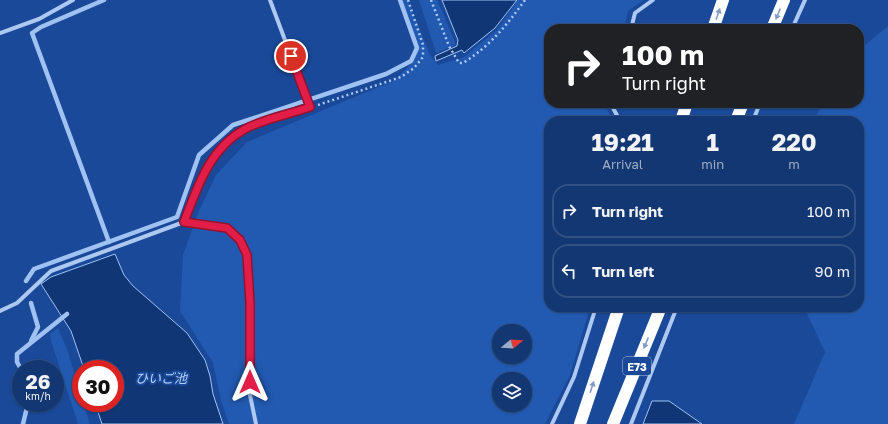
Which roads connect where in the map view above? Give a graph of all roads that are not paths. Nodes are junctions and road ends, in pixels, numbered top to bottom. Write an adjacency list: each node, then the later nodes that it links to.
1 (73, 0): 11 (street)
2 (270, 0): 12 (street)
3 (653, 0): 7 (street)
4 (723, 0): 8 (highway, one-way to 4)
5 (784, 0): 9 (highway, one-way to 9)
6 (804, 0): 10 (street)
7 (632, 24)
8 (715, 24)
9 (774, 24)
10 (794, 24)
11 (0, 33)
12 (184, 222): 13 (street); 18 (street)
13 (0, 311)
14 (594, 312): 19 (street)
15 (617, 312): 20 (highway, one-way to 15)
16 (659, 312): 21 (highway, E73, one-way to 21)
17 (675, 312): 22 (street)
18 (256, 424)
19 (552, 424)
20 (580, 424)
21 (613, 424)
22 (631, 424)

